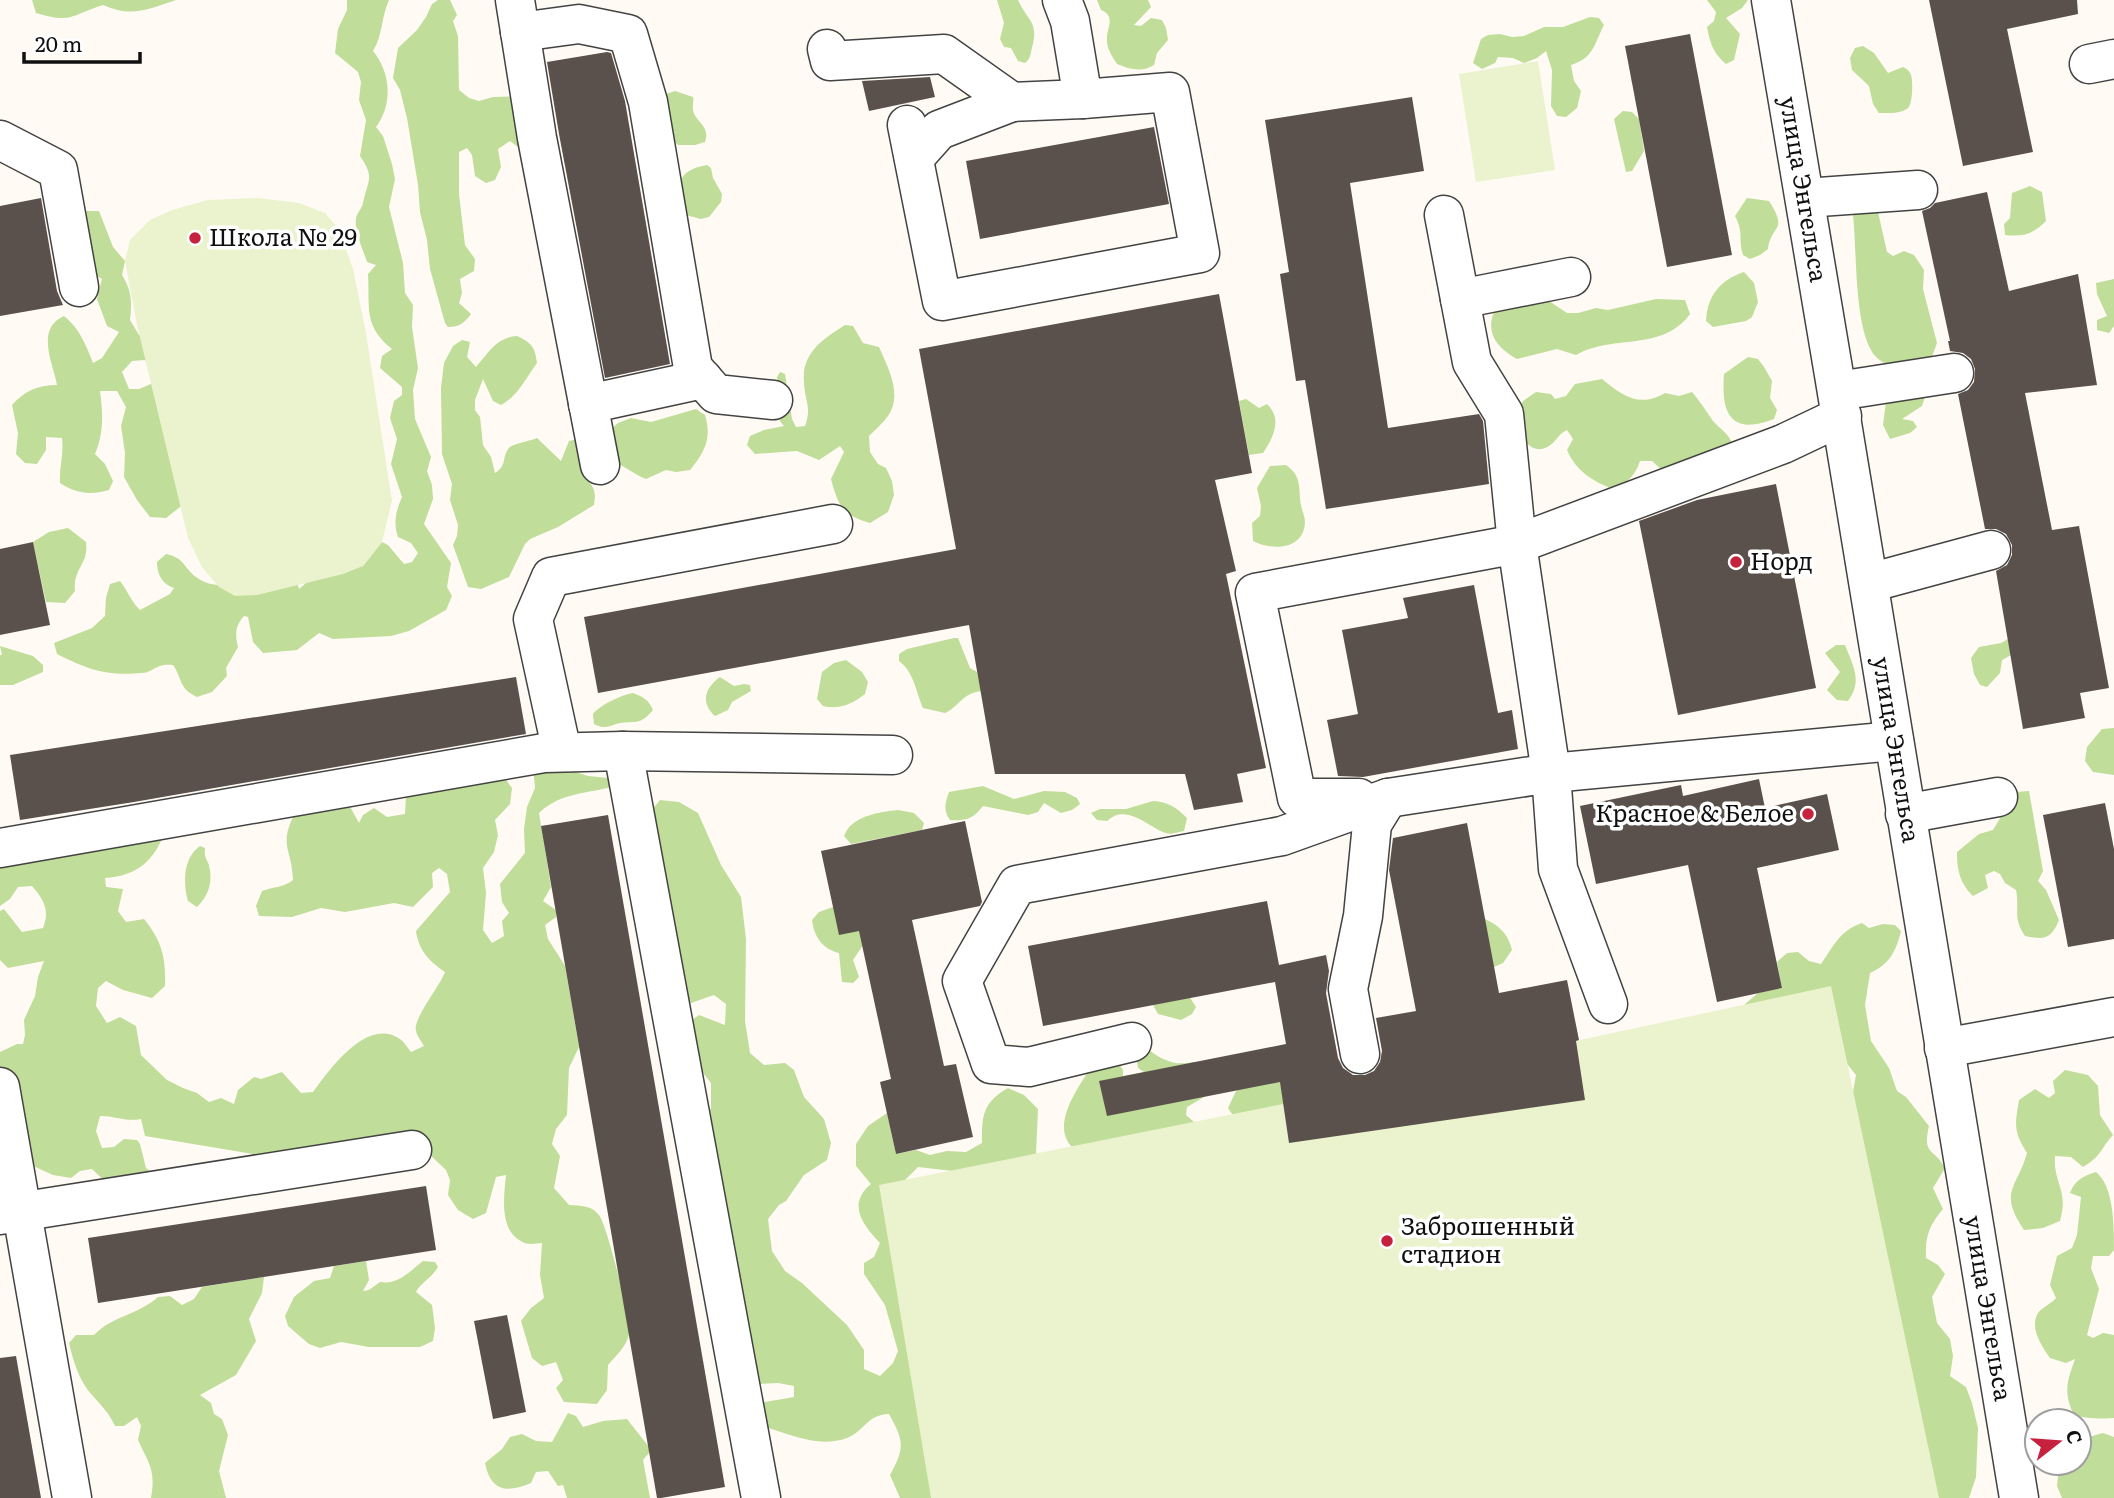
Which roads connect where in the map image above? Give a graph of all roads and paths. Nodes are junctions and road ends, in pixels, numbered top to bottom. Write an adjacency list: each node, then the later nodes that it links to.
1 (1062, 0): 5 (street)
2 (1771, 0): 9 (street, улица Энгельса)
3 (518, 16): 15 (street); 18 (street)
4 (827, 49): 6 (street)
5 (1083, 99): 6 (street); 6 (street)
6 (1012, 102)
7 (0, 140): 12 (street)
8 (1918, 190): 9 (street)
9 (1805, 198): 17 (street, улица Энгельса)
10 (1444, 215): 13 (street)
11 (1571, 276): 13 (street)
12 (79, 287)
13 (1460, 299): 21 (street)
14 (1954, 373): 17 (street)
15 (704, 379): 16 (street); 18 (street)
16 (773, 400)
17 (1840, 403): 21 (street); 23 (street, улица Энгельса)
18 (588, 404): 19 (street)
19 (600, 465)
20 (832, 524): 26 (street)
21 (1517, 544): 28 (street); 30 (street)
22 (1991, 550): 23 (street)
23 (1869, 583): 24 (street, улица Энгельса)
24 (1894, 741): 28 (street); 31 (street, улица Энгельса)
25 (623, 751): 26 (street); 27 (street); 42 (street)
26 (562, 752): 32 (street)
27 (893, 755)
28 (1551, 773): 30 (street); 33 (street)
29 (1998, 797): 31 (street)
30 (1388, 798): 35 (street); 37 (street)
31 (1905, 814): 36 (street, улица Энгельса)
32 (0, 848)
33 (1608, 1004)
34 (2114, 1017): 36 (street)
35 (1132, 1042)
36 (1944, 1048): 43 (street, улица Энгельса)
37 (1360, 1054)
38 (0, 1087): 40 (street)
39 (412, 1150): 40 (street)
40 (11, 1212): 41 (street)
41 (72, 1498)
42 (761, 1498)
43 (2019, 1498)

